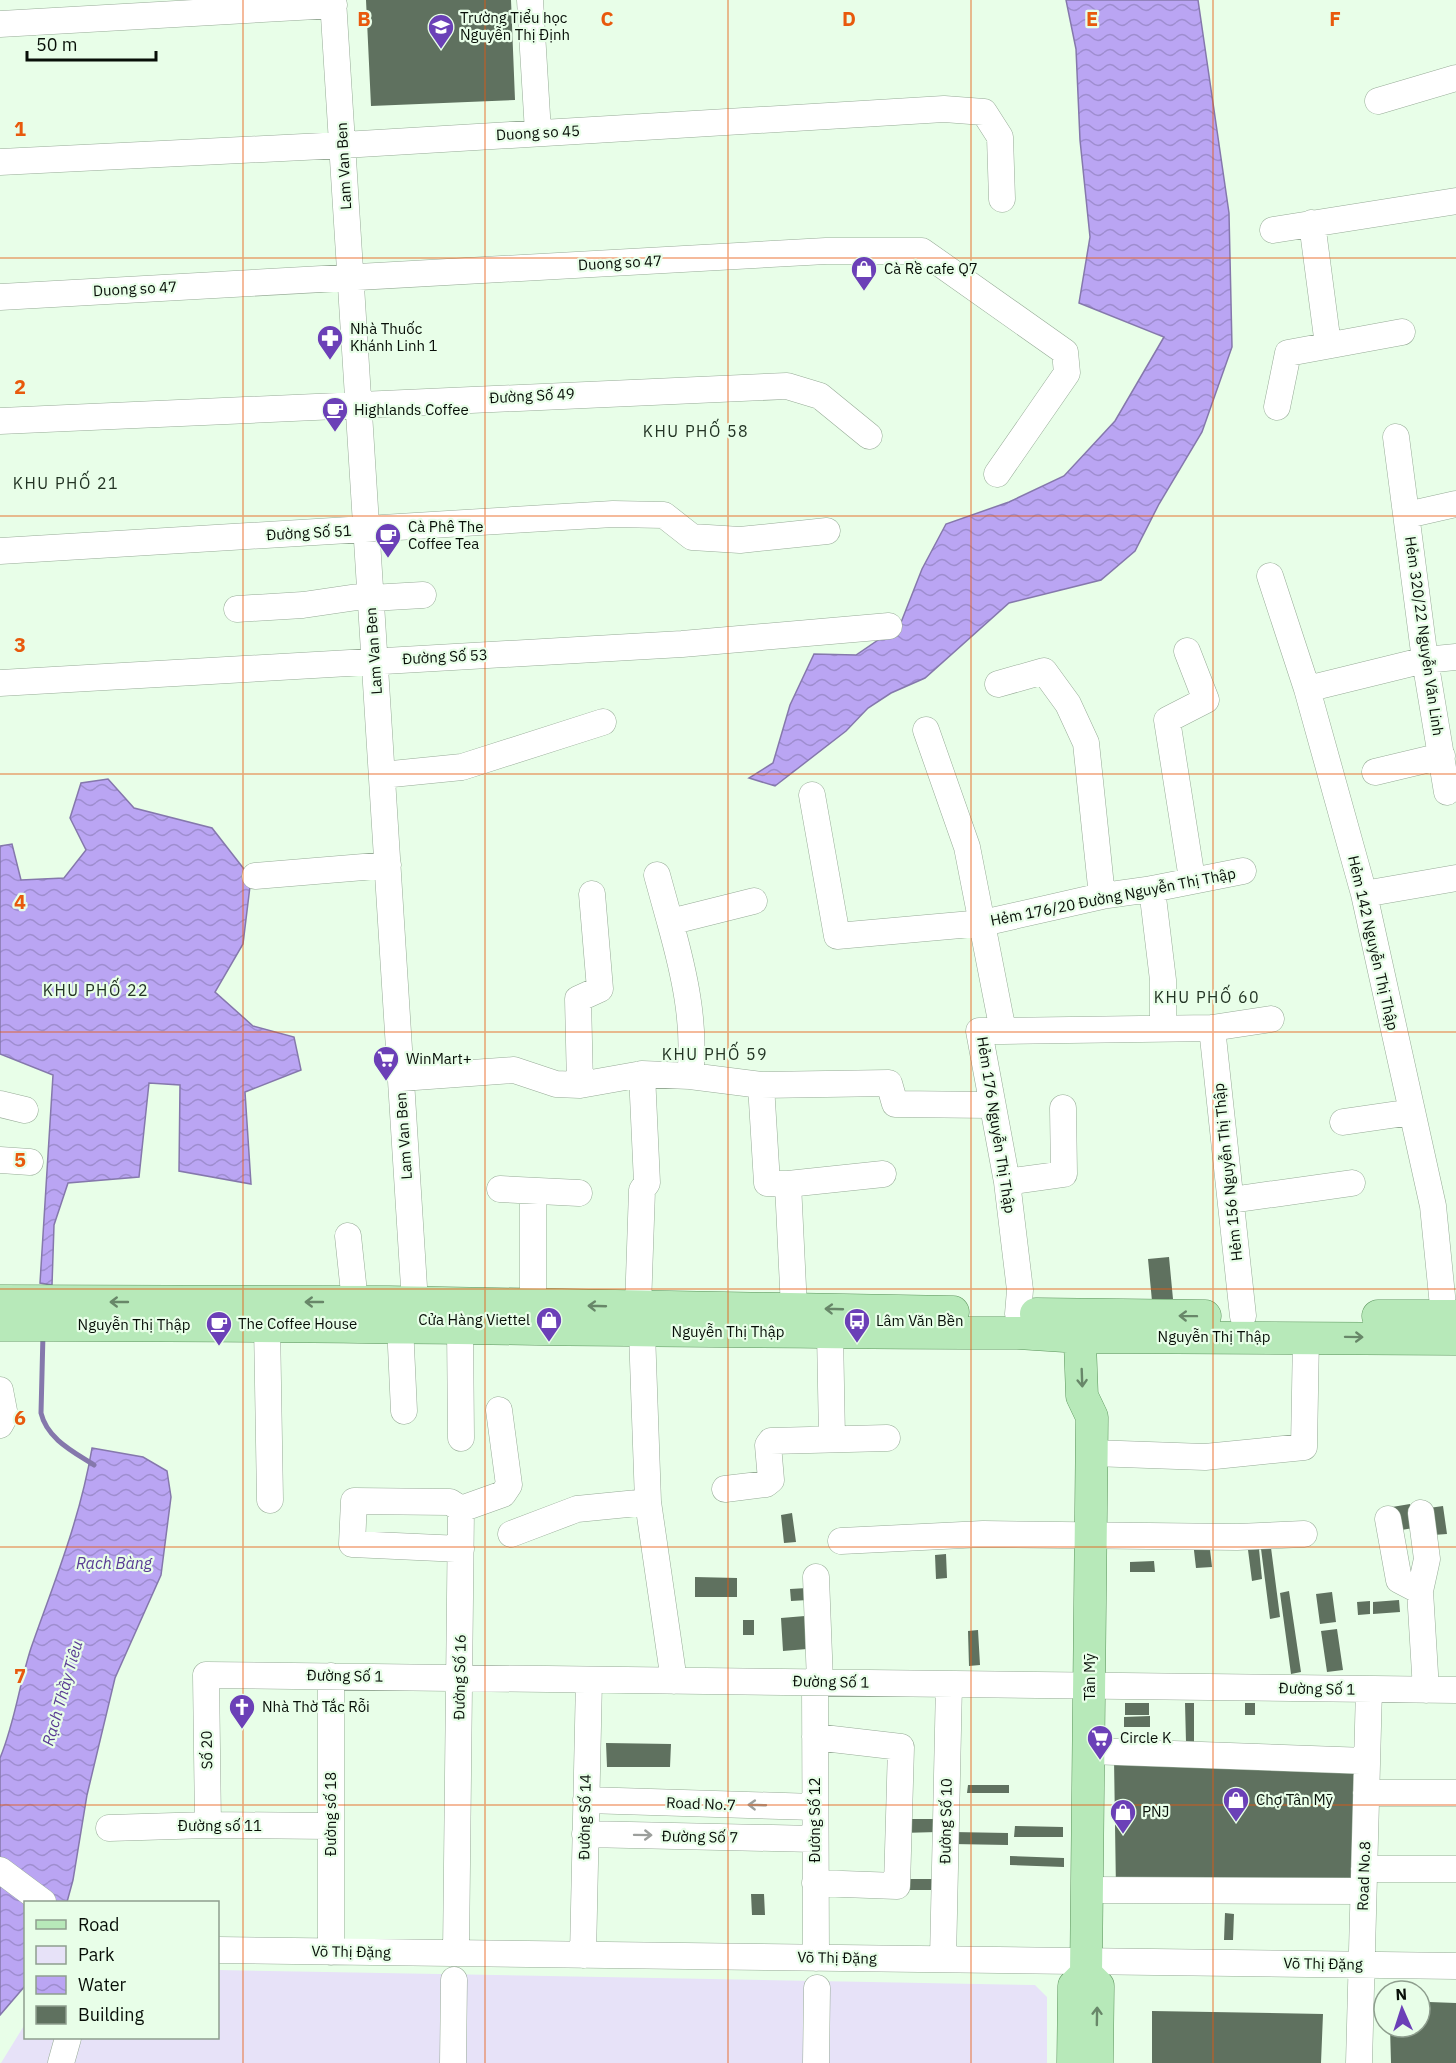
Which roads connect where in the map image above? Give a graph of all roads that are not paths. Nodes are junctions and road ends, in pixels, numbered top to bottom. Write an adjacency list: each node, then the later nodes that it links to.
1 (530, 0): 6 (street)
2 (334, 2): 3 (street); 7 (street, Lam Van Ben)
3 (0, 24)
4 (1456, 78): 5 (street)
5 (1378, 101)
6 (538, 132): 7 (street, Duong so 45); 9 (street, Duong so 45)
7 (343, 145): 8 (street, Duong so 45); 13 (street, Lam Van Ben)
8 (0, 162)
9 (1002, 199)
10 (1456, 201): 11 (street)
11 (1312, 223): 12 (street); 16 (street)
12 (1273, 230)
13 (351, 277): 14 (street, Duong so 47); 17 (street, Lam Van Ben); 22 (street, Duong so 47)
14 (0, 297)
15 (1402, 332): 16 (street)
16 (1328, 345): 18 (street)
17 (359, 405): 19 (street, Đường Số 49); 20 (street, Đường Số 49); 25 (street, Lam Van Ben)
18 (1277, 407)
19 (0, 421)
20 (869, 436)
21 (1396, 438): 24 (street, Hẻm 320/22 Nguyễn Văn Linh)
22 (996, 474)
23 (1456, 504): 24 (street)
24 (1407, 515): 35 (street, Hẻm 320/22 Nguyễn Văn Linh)
25 (367, 529): 26 (street, Đường Số 51); 27 (street, Đường Số 51); 30 (street, Lam Van Ben)
26 (827, 531)
27 (0, 551)
28 (1270, 576): 39 (street, Hẻm 142 Nguyễn Thị Thập)
29 (423, 595): 30 (street)
30 (371, 597): 31 (street); 36 (street, Lam Van Ben)
31 (237, 609)
32 (889, 626): 36 (street, Đường Số 53)
33 (1187, 651): 52 (street)
34 (1456, 657): 35 (street)
35 (1425, 660): 39 (street); 42 (street, Hẻm 320/22 Nguyễn Văn Linh)
36 (375, 661): 37 (street, Đường Số 53); 44 (street, Lam Van Ben)
37 (0, 683)
38 (998, 684): 56 (street)
39 (1307, 688): 55 (street, Hẻm 142 Nguyễn Thị Thập)
40 (603, 722): 44 (street)
41 (926, 730): 59 (street, Hẻm 176 Nguyễn Thị Thập)
42 (1442, 756): 43 (street); 45 (street, Hẻm 320/22 Nguyễn Văn Linh)
43 (1375, 772)
44 (382, 775): 47 (street, Lam Van Ben)
45 (1448, 792)
46 (812, 795): 59 (street, Hẻm 176/20 Đường Nguyễn Thị Thập)
47 (388, 865): 50 (street); 66 (street, Lam Van Ben)
48 (1244, 871): 52 (street, Hẻm 176/20 Đường Nguyễn Thị Thập)
49 (657, 874): 58 (street)
50 (255, 876)
51 (1456, 878): 55 (street)
52 (1192, 879): 53 (street, Hẻm 176/20 Đường Nguyễn Thị Thập)
53 (1152, 889): 56 (street, Hẻm 176/20 Đường Nguyễn Thị Thập); 61 (street)
54 (592, 894): 67 (street)
55 (1364, 894): 73 (street, Hẻm 142 Nguyễn Thị Thập)
56 (1102, 896): 59 (street, Hẻm 176/20 Đường Nguyễn Thị Thập)
57 (754, 901): 58 (street)
58 (670, 921): 65 (street)
59 (983, 923): 63 (street, Hẻm 176 Nguyễn Thị Thập)
60 (1271, 1019): 62 (street)
61 (1163, 1028): 62 (street); 63 (street)
62 (1212, 1028): 84 (street, Hẻm 156 Nguyễn Thị Thập)
63 (1003, 1030): 70 (street, Hẻm 176 Nguyễn Thị Thập)
64 (642, 1074): 65 (street); 67 (street); 93 (street)
65 (690, 1076): 68 (street)
66 (401, 1078): 67 (street); 92 (street, Lam Van Ben)
67 (580, 1085)
68 (761, 1085): 70 (street); 80 (street)
69 (0, 1104): 72 (street)
70 (991, 1106): 78 (street, Hẻm 176 Nguyễn Thị Thập)
71 (1063, 1108): 78 (street)
72 (25, 1110)
73 (1412, 1113): 74 (street); 95 (street, Hẻm 142 Nguyễn Thị Thập)
74 (1343, 1122)
75 (0, 1160): 76 (street)
76 (30, 1162)
77 (883, 1174): 80 (street)
78 (1006, 1182): 94 (street, Hẻm 176 Nguyễn Thị Thập)
79 (1352, 1183): 84 (street)
80 (788, 1184): 88 (street)
81 (500, 1190): 82 (street)
82 (534, 1191): 83 (street); 87 (street)
83 (579, 1193)
84 (1231, 1200): 91 (street, Hẻm 156 Nguyễn Thị Thập)
85 (348, 1236): 86 (street)
86 (355, 1302): 90 (main road, Nguyễn Thị Thập, one-way to 90); 92 (main road, Nguyễn Thị Thập)
87 (533, 1304): 92 (main road, Nguyễn Thị Thập); 93 (main road, Nguyễn Thị Thập, one-way to 87)
88 (794, 1308): 93 (main road, Nguyễn Thị Thập); 94 (main road, Nguyễn Thị Thập, one-way to 88)
89 (11, 1313): 90 (main road, Nguyễn Thị Thập)
90 (68, 1313): 96 (main road, Nguyễn Thị Thập)
91 (1243, 1316): 95 (main road, Nguyễn Thị Thập); 97 (main road, Nguyễn Thị Thập, one-way to 97)
92 (410, 1318): 96 (main road, Nguyễn Thị Thập); 98 (main road, Nguyễn Thị Thập); 103 (street, Lam Van Ben)
93 (640, 1319): 98 (main road, Nguyễn Thị Thập); 99 (main road, Nguyễn Thị Thập); 111 (street)
94 (1018, 1323): 97 (main road, Nguyễn Thị Thập); 99 (main road, Nguyễn Thị Thập)
95 (1452, 1324): 100 (main road, Nguyễn Thị Thập, one-way to 95)
96 (267, 1325): 110 (street)
97 (1093, 1326): 100 (main road, Nguyễn Thị Thập); 108 (main road, Tân Mỹ)
98 (460, 1327): 105 (street)
99 (830, 1333): 106 (street)
100 (1306, 1337): 108 (street)
101 (0, 1390): 104 (street)
102 (499, 1410): 112 (street)
103 (404, 1411)
104 (0, 1425)
105 (461, 1438)
106 (832, 1438): 107 (street); 109 (street)
107 (887, 1438)
108 (1092, 1453): 116 (main road, Tân Mỹ)
109 (725, 1489)
110 (270, 1500)
111 (648, 1502): 115 (street); 126 (street)
112 (461, 1509): 119 (street, Đường Số 16); 119 (street)
113 (1421, 1514): 121 (street)
114 (1388, 1520): 121 (street)
115 (511, 1534)
116 (1091, 1534): 117 (street); 118 (street); 129 (main road, Tân Mỹ)
117 (1304, 1534)
118 (841, 1541)
119 (461, 1549): 124 (street, Đường Số 16)
120 (816, 1577): 127 (street, Đường Số 12)
121 (1420, 1591): 131 (street)
122 (206, 1674): 123 (street, Đường Số 1); 140 (street, Số 20)
123 (331, 1676): 124 (street, Đường Số 1); 141 (street, Đường số 18)
124 (460, 1678): 125 (street, Đường Số 1); 153 (street, Đường Số 16)
125 (589, 1680): 126 (street, Đường Số 1); 138 (street, Đường Số 14)
126 (674, 1681): 127 (street, Đường Số 1)
127 (818, 1682): 128 (street, Đường Số 1); 133 (street, Đường Số 12)
128 (949, 1684): 129 (street, Đường Số 1); 156 (street, Đường Số 10)
129 (1090, 1686): 130 (street, Đường Số 1); 134 (main road, Tân Mỹ)
130 (1369, 1689): 131 (street, Đường Số 1); 135 (street, Road No.8)
131 (1426, 1690): 132 (street, Đường Số 1)
132 (1456, 1690)
133 (815, 1737): 139 (street, Đường Số 12); 148 (street)
134 (1089, 1751): 135 (street); 149 (main road, Tân Mỹ)
135 (1367, 1761): 136 (street, Road No.8)
136 (1366, 1793): 137 (street); 147 (street, Road No.8)
137 (1456, 1793)
138 (586, 1800): 139 (street, Road No.7, one-way to 138); 143 (street, Đường Số 14)
139 (815, 1807): 144 (street, Đường Số 12)
140 (208, 1825): 141 (street, Đường số 11); 142 (street, Đường số 11)
141 (331, 1826): 152 (street, Đường số 18)
142 (109, 1828)
143 (585, 1834): 144 (street, Đường Số 7, one-way to 144); 154 (street, Đường Số 14)
144 (815, 1839): 148 (street, Đường Số 12)
145 (1456, 1869): 147 (street)
146 (0, 1870): 150 (street)
147 (1364, 1880): 149 (street); 157 (street, Road No.8)
148 (815, 1883): 155 (street, Đường Số 12)
149 (1088, 1890): 159 (main road, Tân Mỹ)
150 (42, 1901)
151 (219, 1950): 152 (street, Võ Thị Đặng)
152 (331, 1952): 153 (street, Võ Thị Đặng)
153 (456, 1953): 154 (street, Võ Thị Đặng)
154 (583, 1955): 155 (street, Võ Thị Đặng)
155 (816, 1958): 156 (street, Võ Thị Đặng)
156 (943, 1959): 159 (street, Võ Thị Đặng)
157 (1361, 1964): 158 (street, Võ Thị Đặng); 159 (street, Võ Thị Đặng); 168 (street, Road No.8)
158 (1456, 1966)
159 (1086, 1967): 166 (main road, Tân Mỹ); 167 (main road, Tân Mỹ, one-way to 159)
160 (454, 1980): 164 (street)
161 (817, 1988): 165 (street)
162 (67, 2039): 163 (street)
163 (61, 2063)
164 (453, 2063)
165 (816, 2063)
166 (1073, 2063)
167 (1096, 2063)
168 (1359, 2063)

